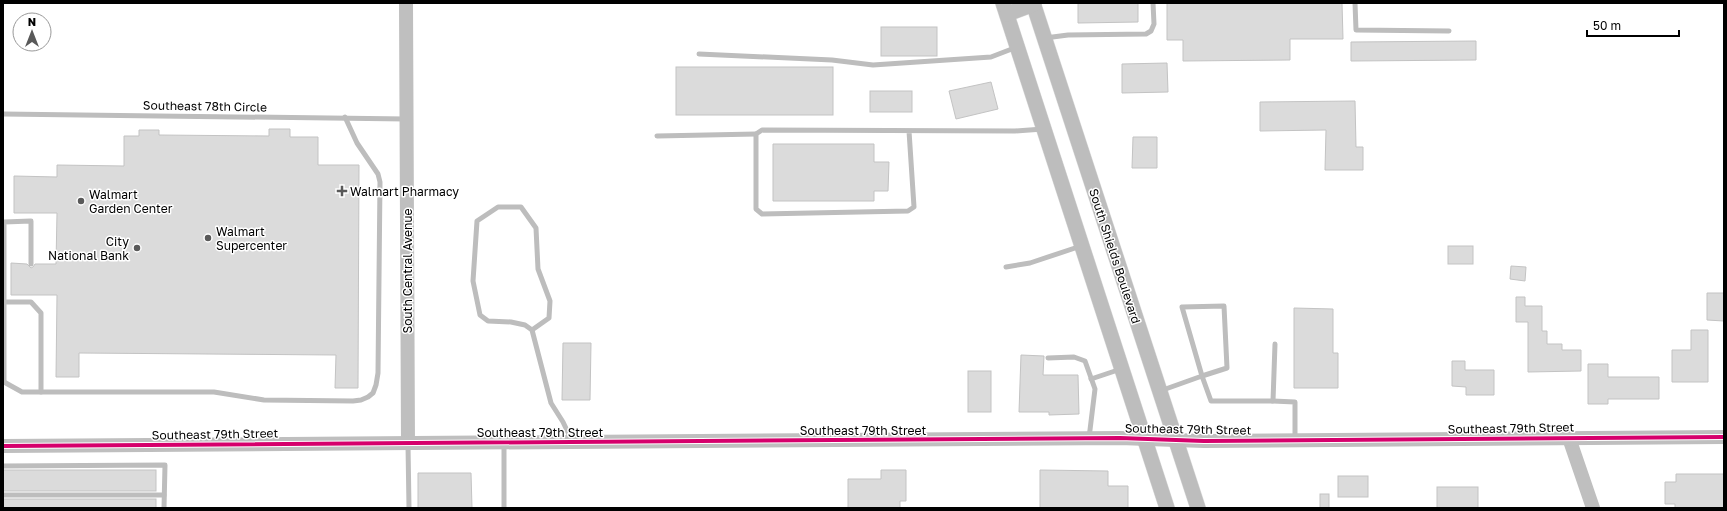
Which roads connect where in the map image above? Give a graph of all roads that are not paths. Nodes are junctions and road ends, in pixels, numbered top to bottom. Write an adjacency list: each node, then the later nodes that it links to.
1 (406, 3): 12 (street, South Central Avenue)
2 (1153, 3): 7 (lane)
3 (1355, 3): 6 (lane)
4 (1033, 4): 5 (main road); 7 (main road, South Shields Boulevard)
5 (1005, 9): 8 (main road)
6 (1449, 31)
7 (1044, 38): 30 (main road, South Shields Boulevard)
8 (1018, 47): 9 (lane); 13 (main road)
9 (699, 54)
10 (3, 114): 11 (lane, Southeast 78th Circle)
11 (345, 117): 12 (lane, Southeast 78th Circle); 31 (lane)
12 (407, 119): 41 (street, South Central Avenue)
13 (1044, 128): 14 (lane); 17 (main road)
14 (909, 131): 15 (lane); 15 (lane)
15 (756, 134): 16 (lane)
16 (657, 136)
17 (1082, 246): 19 (lane); 26 (main road)
18 (31, 264): 21 (lane)
19 (1006, 268)
20 (31, 295): 22 (lane)
21 (4, 302): 22 (lane); 29 (lane)
22 (31, 302): 31 (lane)
23 (532, 330): 23 (lane); 40 (lane)
24 (1275, 344): 32 (lane)
25 (1048, 358): 28 (lane)
26 (1121, 369): 28 (lane); 35 (main road)
27 (1202, 376): 27 (lane); 30 (lane); 32 (lane)
28 (1091, 379): 34 (lane)
29 (4, 382): 31 (lane)
30 (1160, 391): 37 (main road, South Shields Boulevard)
31 (41, 392)
32 (1273, 401): 38 (lane)
33 (1724, 437): 36 (street, Southeast 79th Street)
34 (1089, 438): 35 (street, Southeast 79th Street); 40 (street, Southeast 79th Street)
35 (1145, 438): 37 (street, Southeast 79th Street); 49 (main road)
36 (1569, 438): 38 (street, Southeast 79th Street); 51 (street)
37 (1175, 440): 38 (street, Southeast 79th Street); 50 (main road, South Shields Boulevard)
38 (1295, 440)
39 (504, 442): 40 (street, Southeast 79th Street); 41 (street, Southeast 79th Street); 48 (lane)
40 (572, 442)
41 (408, 443): 42 (street, Southeast 79th Street); 47 (lane)
42 (3, 446)
43 (3, 466): 45 (lane)
44 (3, 495): 45 (lane)
45 (164, 495): 46 (lane)
46 (164, 508)
47 (409, 508)
48 (504, 508)
49 (1167, 508)
50 (1198, 508)
51 (1593, 508)

